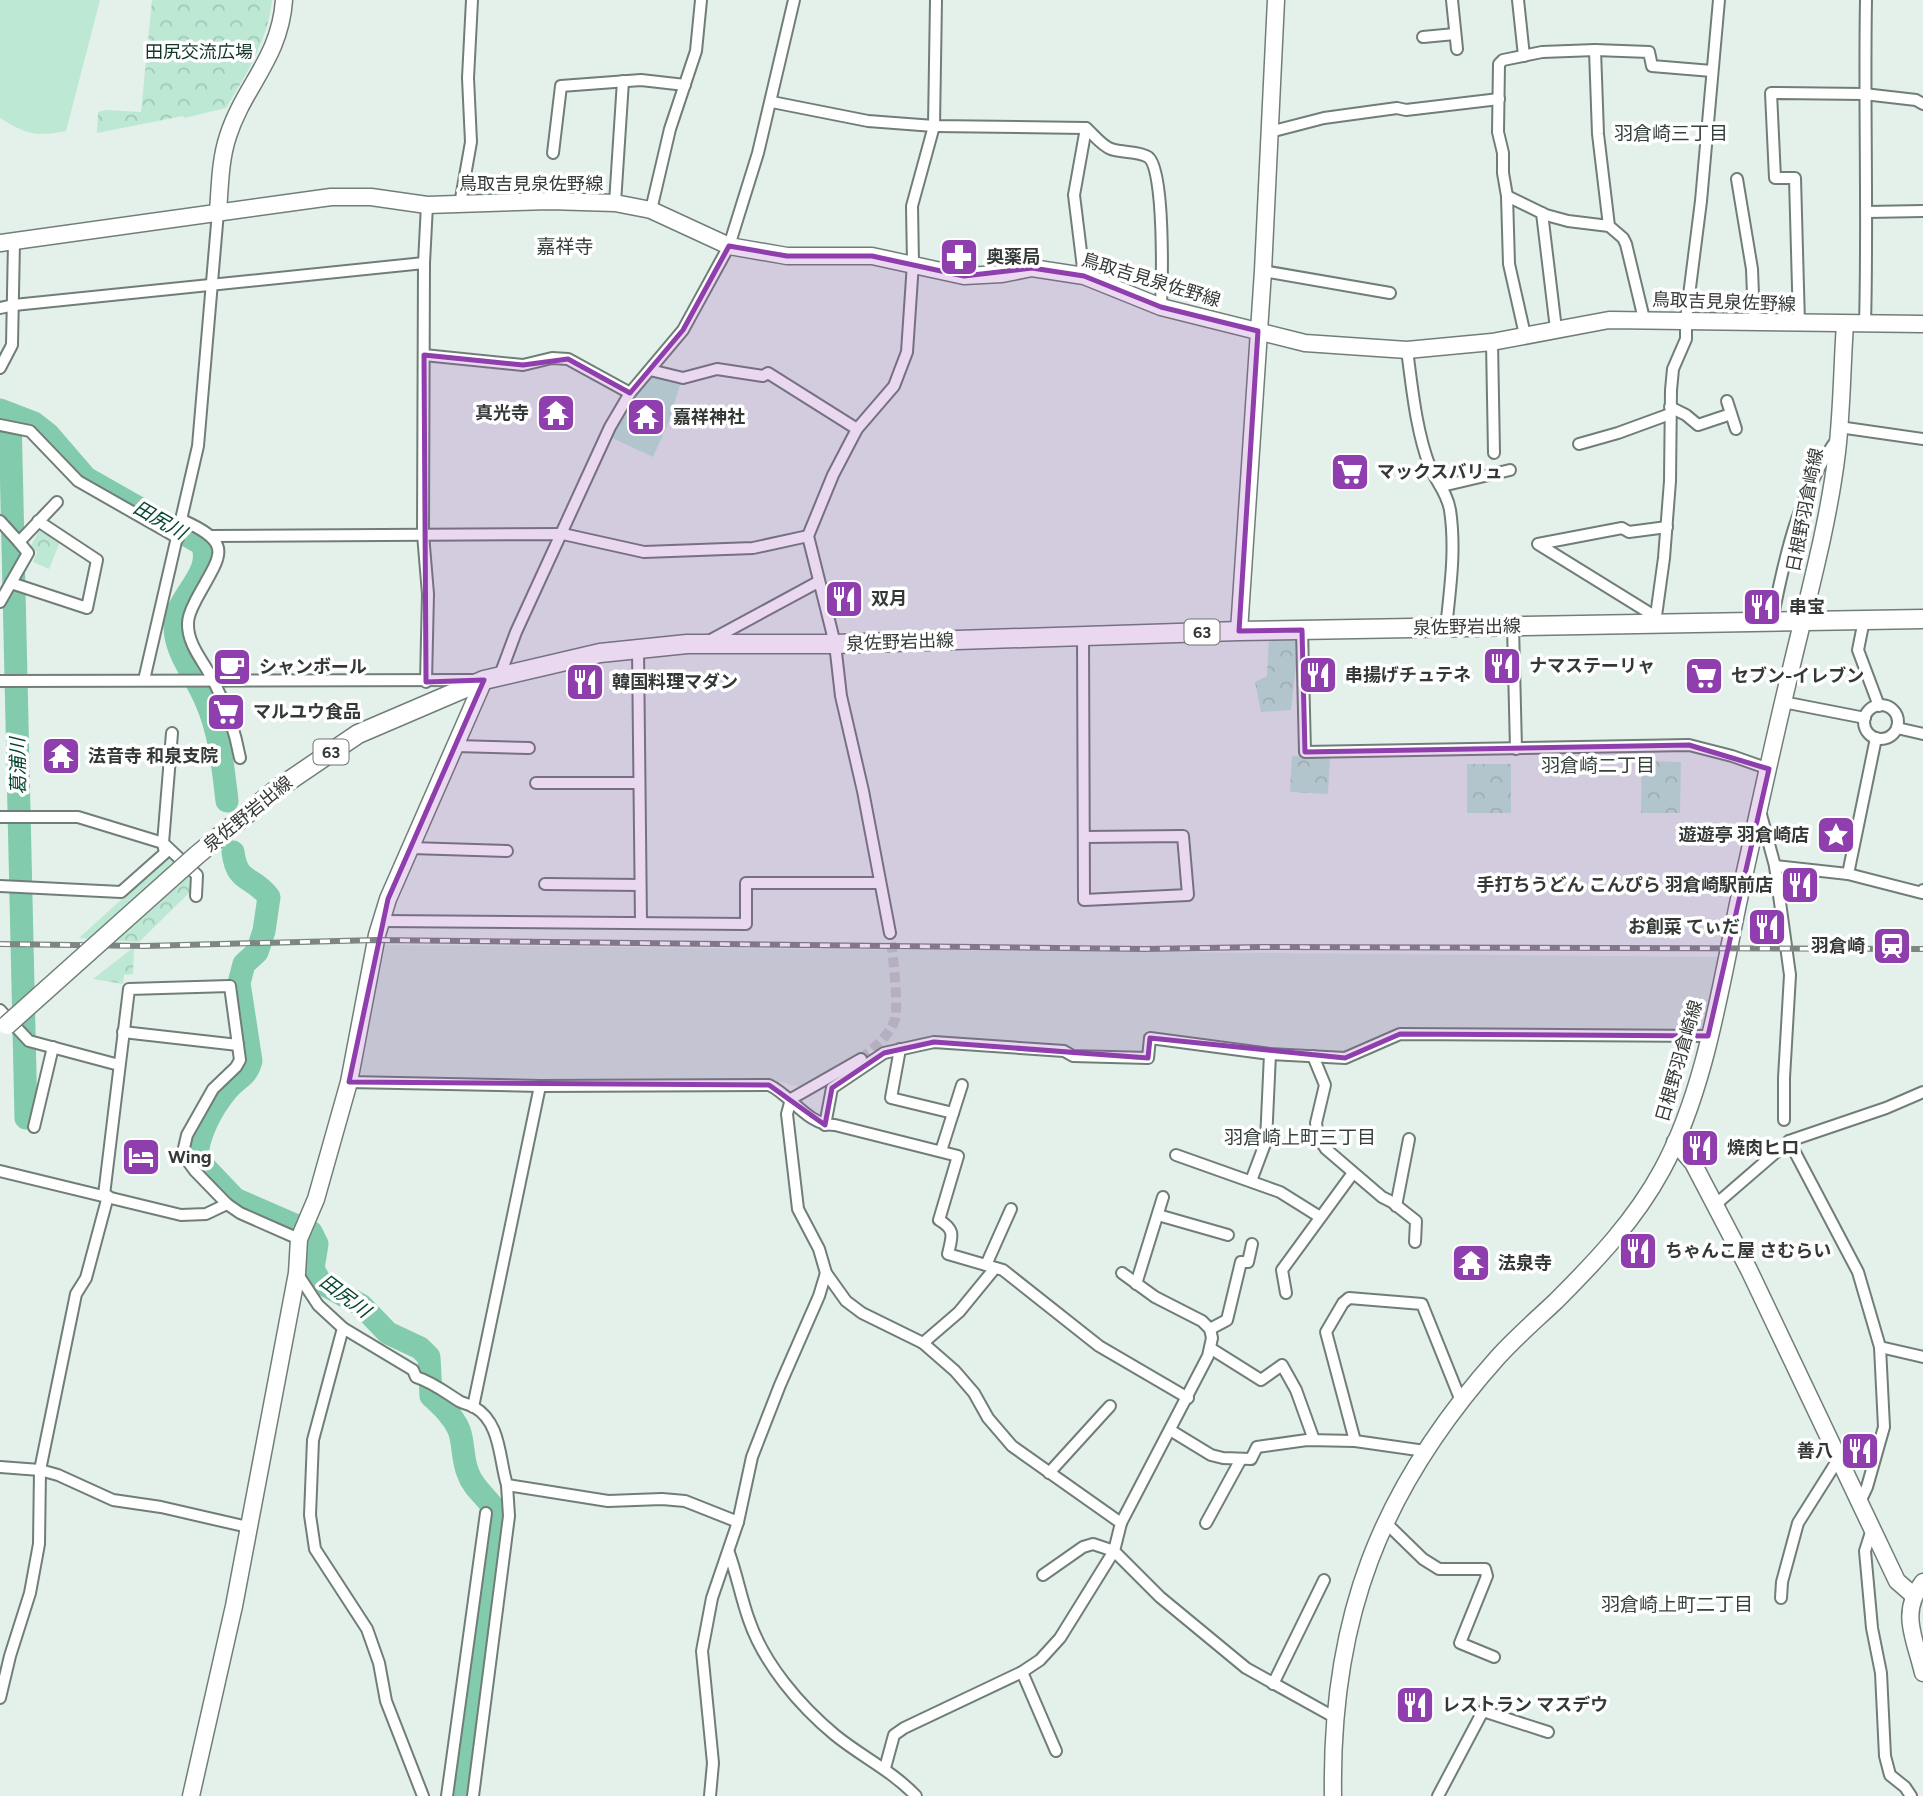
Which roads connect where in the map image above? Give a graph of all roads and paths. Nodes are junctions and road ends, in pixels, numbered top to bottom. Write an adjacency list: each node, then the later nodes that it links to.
1 (284, 0): 34 (main road)
2 (472, 0): 29 (street)
3 (701, 0): 18 (street)
4 (794, 0): 21 (street)
5 (936, 0): 23 (street)
6 (1276, 0): 25 (main road)
7 (1452, 0): 11 (street)
8 (1518, 0): 15 (street)
9 (1719, 0): 16 (street)
10 (1866, 0): 19 (street)
11 (1455, 34): 12 (street); 13 (street)
12 (1423, 37)
13 (1457, 49)
14 (1595, 50): 15 (street); 16 (street); 37 (street)
15 (1524, 56): 20 (street)
16 (1712, 71): 50 (street)
17 (623, 81): 18 (street); 26 (street); 30 (street)
18 (685, 85): 32 (street)
19 (1864, 94): 22 (street); 35 (street); 52 (street)
20 (1499, 99): 25 (street); 28 (street)
21 (772, 103): 23 (street); 39 (street)
22 (1923, 104)
23 (934, 126): 24 (street); 41 (street)
24 (1087, 128): 43 (street); 47 (street)
25 (1270, 132): 42 (main road)
26 (553, 153)
27 (1737, 179): 51 (street)
28 (1507, 197): 36 (street); 58 (street)
29 (460, 204): 30 (main road, 鳥取吉見泉佐野線); 31 (main road, 鳥取吉見泉佐野線)
30 (615, 204): 32 (main road, 鳥取吉見泉佐野線)
31 (427, 205): 34 (main road, 鳥取吉見泉佐野線); 40 (street)
32 (651, 210): 39 (main road, 鳥取吉見泉佐野線)
33 (1923, 211): 35 (street)
34 (218, 212): 38 (main road, 鳥取吉見泉佐野線); 44 (street)
35 (1867, 212): 54 (street)
36 (1542, 213): 37 (street); 56 (street)
37 (1609, 226): 49 (street)
38 (7, 243): 46 (street)
39 (729, 246): 41 (main road, 鳥取吉見泉佐野線); 63 (street)
40 (424, 263): 44 (street); 61 (street)
41 (913, 263): 43 (main road, 鳥取吉見泉佐野線); 69 (street)
42 (1262, 271): 45 (street); 57 (main road)
43 (1084, 276): 47 (main road, 鳥取吉見泉佐野線)
44 (213, 286): 46 (street); 78 (street)
45 (1390, 293)
46 (14, 305): 48 (street); 62 (street)
47 (1161, 307): 57 (main road, 鳥取吉見泉佐野線)
48 (0, 308)
49 (1644, 319): 50 (main road, 鳥取吉見泉佐野線); 56 (main road, 鳥取吉見泉佐野線)
50 (1686, 320): 51 (main road, 鳥取吉見泉佐野線); 66 (street)
51 (1754, 321): 52 (main road, 鳥取吉見泉佐野線)
52 (1799, 324): 53 (main road, 鳥取吉見泉佐野線)
53 (1845, 324): 54 (main road, 鳥取吉見泉佐野線); 71 (main road, 日根野羽倉崎線)
54 (1865, 324): 55 (main road, 鳥取吉見泉佐野線)
55 (1923, 324)
56 (1556, 328): 58 (main road, 鳥取吉見泉佐野線)
57 (1258, 331): 60 (main road, 鳥取吉見泉佐野線); 99 (main road)
58 (1525, 334): 59 (main road, 鳥取吉見泉佐野線)
59 (1492, 342): 60 (main road, 鳥取吉見泉佐野線); 74 (street)
60 (1407, 350): 76 (street)
61 (424, 355): 64 (street); 82 (street)
62 (0, 368)
63 (650, 370): 64 (street); 69 (street)
64 (630, 393): 83 (street)
65 (1727, 401): 67 (street)
66 (1671, 411): 67 (street); 73 (street); 81 (street)
67 (1731, 414): 70 (street)
68 (0, 425): 86 (street)
69 (858, 429): 85 (street)
70 (1736, 429)
71 (1838, 433): 72 (street); 94 (street); 95 (main road, 日根野羽倉崎線)
72 (1923, 439)
73 (1579, 444)
74 (1494, 453)
75 (1510, 470): 76 (street)
76 (1442, 486): 97 (street)
77 (57, 502): 80 (street)
78 (182, 520): 84 (street); 86 (street)
79 (0, 521): 87 (street)
80 (38, 522): 87 (street); 89 (street)
81 (1667, 527): 92 (street); 92 (street)
82 (423, 534): 83 (street); 84 (street); 108 (street)
83 (563, 534): 85 (street); 104 (street)
84 (211, 536): 107 (street)
85 (807, 536): 88 (street)
86 (178, 538): 105 (street)
87 (19, 542): 89 (street)
88 (818, 582): 101 (street); 102 (street)
89 (11, 583): 90 (street)
90 (0, 602)
91 (1923, 619): 93 (main road, 泉佐野岩出線 / 63)
92 (1656, 620): 94 (main road, 泉佐野岩出線 / 63); 96 (main road, 泉佐野岩出線 / 63)
93 (1864, 620): 95 (main road, 泉佐野岩出線 / 63); 110 (street)
94 (1772, 621): 95 (main road, 泉佐野岩出線 / 63)
95 (1802, 621): 109 (main road, 日根野羽倉崎線)
96 (1513, 626): 97 (main road, 泉佐野岩出線 / 63); 118 (street)
97 (1446, 628): 98 (main road, 泉佐野岩出線 / 63)
98 (1302, 630): 99 (main road, 泉佐野岩出線 / 63); 118 (street)
99 (1239, 631): 100 (main road, 泉佐野岩出線 / 63)
100 (1083, 635): 102 (main road, 泉佐野岩出線 / 63); 125 (street)
101 (704, 644): 102 (main road, 泉佐野岩出線 / 63); 103 (main road, 泉佐野岩出線 / 63)
102 (835, 644): 131 (street)
103 (638, 649): 104 (main road, 泉佐野岩出線 / 63); 122 (street)
104 (492, 677): 108 (street); 116 (main road); 140 (main road, 泉佐野岩出線 / 63, bridge)
105 (144, 680): 106 (street); 107 (street)
106 (0, 681)
107 (214, 681): 108 (street); 119 (street)
108 (426, 682)
109 (1783, 702): 111 (street); 120 (main road, 日根野羽倉崎線)
110 (1879, 706): 111 (street); 112 (street)
111 (1866, 718): 115 (street)
112 (1897, 727): 114 (street); 115 (street)
113 (172, 733): 126 (street)
114 (1923, 734)
115 (1876, 738): 130 (street)
116 (456, 746): 117 (street); 127 (main road)
117 (529, 748)
118 (1516, 749): 120 (street)
119 (240, 758)
120 (1769, 769): 123 (main road, 日根野羽倉崎線)
121 (536, 783): 122 (street)
122 (639, 783): 133 (street)
123 (1760, 808): 129 (street); 142 (main road, 日根野羽倉崎線)
124 (0, 817): 126 (street)
125 (1084, 836): 125 (street)
126 (163, 843): 134 (street); 136 (street)
127 (411, 848): 128 (street); 137 (main road)
128 (507, 851)
129 (1775, 866): 130 (street); 156 (street)
130 (1848, 874): 135 (street)
131 (880, 883): 138 (street); 139 (street)
132 (545, 884): 133 (street)
133 (640, 885): 138 (street)
134 (0, 886)
135 (1923, 890)
136 (196, 896)
137 (381, 921): 138 (street); 150 (main road)
138 (641, 922)
139 (890, 933)
140 (2, 1022): 144 (street)
141 (123, 1032): 143 (street); 143 (street); 149 (street)
142 (1708, 1036): 147 (street); 160 (main road, 日根野羽倉崎線)
143 (238, 1045): 169 (street)
144 (53, 1047): 149 (street); 158 (street)
145 (900, 1049): 146 (street); 155 (street); 157 (street)
146 (1270, 1054): 147 (street); 166 (street)
147 (1313, 1056): 165 (street)
148 (861, 1059): 154 (street)
149 (119, 1065): 167 (street)
150 (349, 1082): 152 (street); 175 (main road)
151 (962, 1084): 155 (street)
152 (540, 1086): 154 (street); 193 (street)
153 (1923, 1092): 161 (street)
154 (790, 1099): 157 (street); 181 (street)
155 (953, 1113): 162 (street)
156 (1784, 1120)
157 (825, 1125): 162 (street)
158 (34, 1127)
159 (1409, 1139): 171 (street)
160 (1675, 1142): 170 (main road); 192 (main road, 日根野羽倉崎線)
161 (1788, 1142): 170 (street); 188 (street)
162 (941, 1152): 179 (street)
163 (1176, 1156): 166 (street)
164 (0, 1171): 167 (street)
165 (1353, 1173): 171 (street); 174 (street)
166 (1251, 1181): 174 (street)
167 (106, 1195): 169 (street); 202 (street)
168 (1163, 1197): 173 (street)
169 (226, 1204): 175 (street)
170 (1715, 1205): 199 (main road)
171 (1396, 1206): 177 (street)
172 (1011, 1209): 179 (street)
173 (1158, 1215): 176 (street); 183 (street)
174 (1320, 1217): 184 (street)
175 (300, 1236): 180 (main road)
176 (1228, 1236)
177 (1415, 1242)
178 (1252, 1244): 186 (street)
179 (991, 1266): 187 (street); 191 (street)
180 (297, 1273): 185 (street); 211 (main road)
181 (826, 1273): 187 (street); 207 (street)
182 (1122, 1273): 183 (street)
183 (1136, 1284): 186 (street)
184 (1286, 1293)
185 (342, 1328): 193 (street); 229 (street)
186 (1210, 1329): 189 (street)
187 (923, 1343): 203 (street)
188 (1880, 1347): 190 (street); 205 (street)
189 (1210, 1348): 191 (street); 196 (street)
190 (1923, 1357)
191 (1188, 1398): 195 (street)
192 (1461, 1401): 197 (street); 198 (main road, 日根野羽倉崎線)
193 (473, 1406): 204 (street)
194 (1110, 1406): 203 (street)
195 (1170, 1430): 200 (street); 209 (street)
196 (1314, 1440): 197 (street); 200 (street)
197 (1355, 1440): 198 (street)
198 (1425, 1451): 208 (main road, 日根野羽倉崎線)
199 (1839, 1458): 205 (main road); 218 (street)
200 (1241, 1459): 210 (street)
201 (0, 1467): 202 (street)
202 (40, 1469): 211 (street); 223 (street)
203 (1049, 1473): 209 (street)
204 (507, 1485): 207 (street); 231 (street)
205 (1860, 1502): 212 (main road)
206 (486, 1513): 230 (street)
207 (738, 1522): 214 (street)
208 (1385, 1522): 219 (street); 224 (main road, 日根野羽倉崎線)
209 (1121, 1523): 213 (street)
210 (1206, 1523)
211 (248, 1527): 228 (main road)
212 (1872, 1529): 217 (main road); 236 (street)
213 (1114, 1551): 215 (street); 220 (street); 222 (street)
214 (729, 1553): 227 (street); 232 (street)
215 (1043, 1575)
216 (1324, 1580): 222 (street)
217 (1918, 1589): 221 (main road)
218 (1781, 1598)
219 (1494, 1657)
220 (1022, 1672): 226 (street); 227 (street)
221 (1923, 1672)
222 (1273, 1684): 224 (street)
223 (0, 1698)
224 (1334, 1717): 234 (main road, 日根野羽倉崎線)
225 (1548, 1732): 235 (street)
226 (1056, 1751)
227 (885, 1768): 233 (street)
228 (191, 1796)
229 (423, 1796)
230 (447, 1796)
231 (474, 1796)
232 (710, 1796)
233 (916, 1796)
234 (1333, 1796)
235 (1438, 1796)
236 (1911, 1796)

